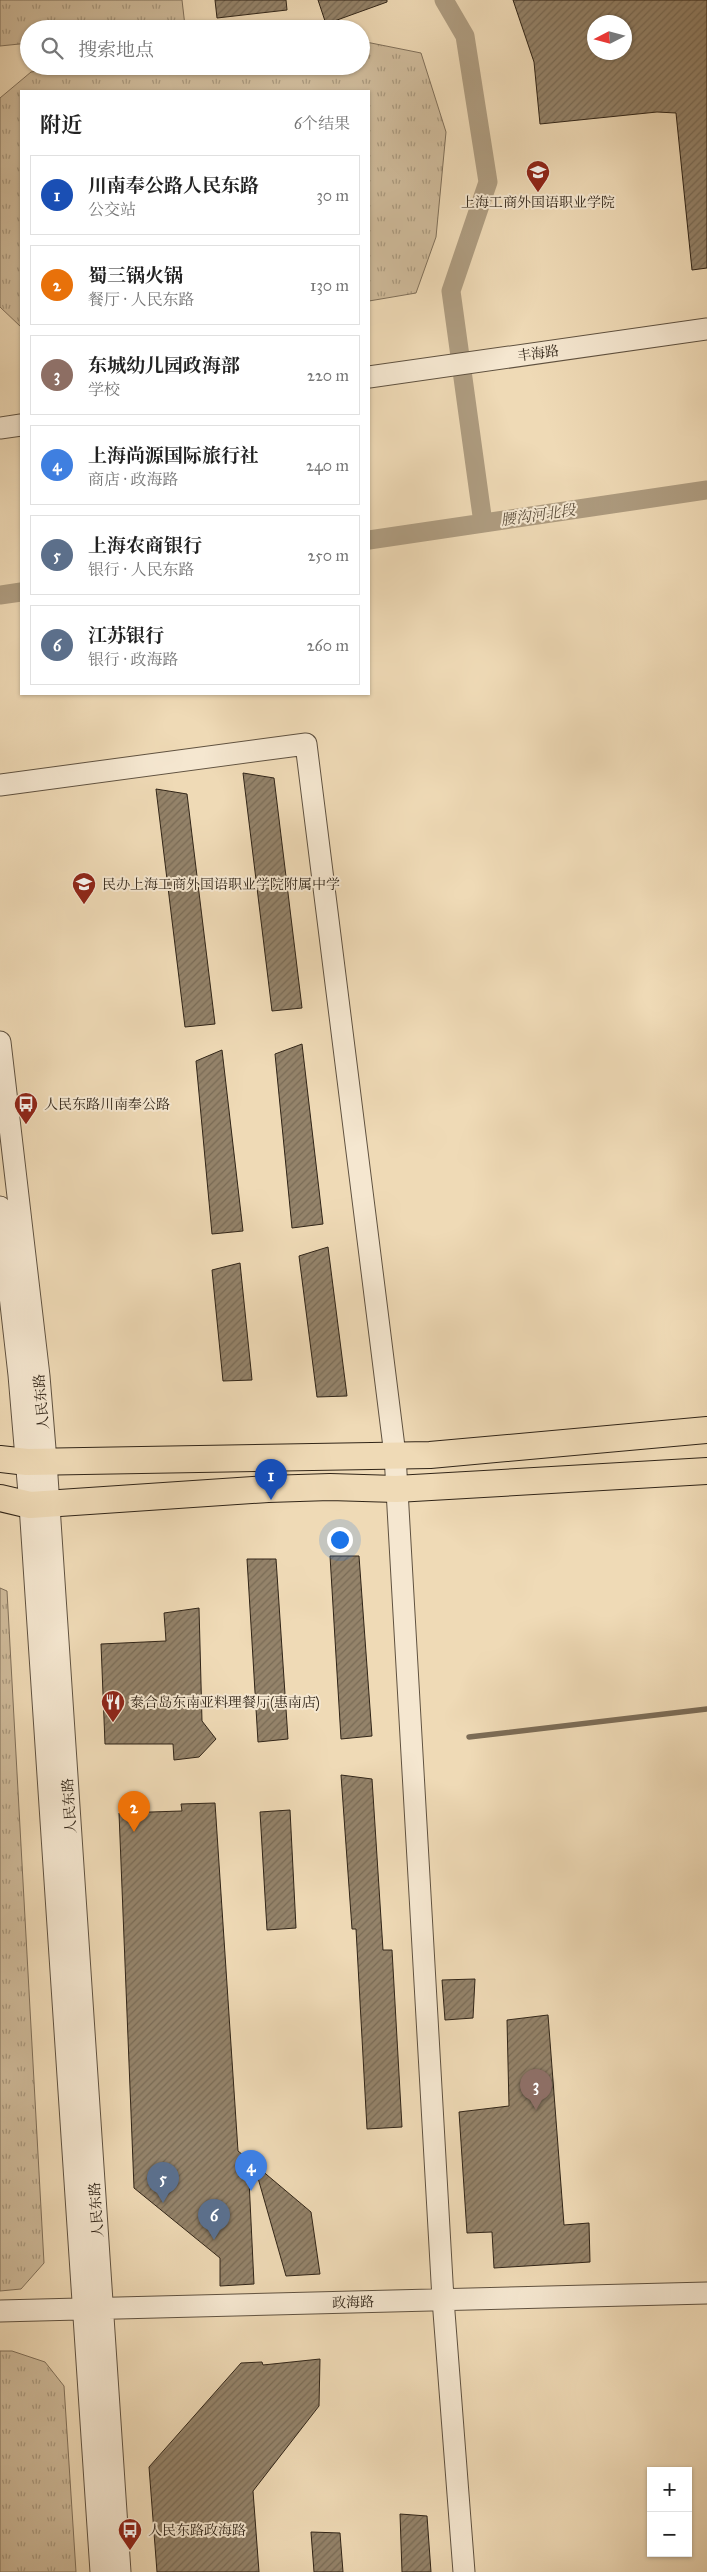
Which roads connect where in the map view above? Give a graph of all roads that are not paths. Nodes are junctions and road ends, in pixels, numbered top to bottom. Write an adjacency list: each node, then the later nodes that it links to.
1 (707, 329): 2 (street, 丰海路)
2 (370, 377)
3 (20, 425): 4 (street)
4 (0, 428)
5 (0, 785): 9 (street)
6 (0, 1042): 11 (street, 人民东路)
7 (0, 1207): 11 (street, 人民东路)
8 (707, 1430): 9 (main road)
9 (396, 1455): 11 (main road); 13 (street)
10 (0, 1459): 11 (main road)
11 (37, 1461): 15 (street, 人民东路)
12 (707, 1471): 13 (main road)
13 (396, 1489): 15 (main road); 17 (street)
14 (0, 1498): 15 (main road)
15 (40, 1504): 18 (street, 人民东路)
16 (707, 2293): 17 (street, 政海路)
17 (443, 2299): 18 (street, 政海路); 22 (street)
18 (93, 2309): 19 (street, 政海路); 20 (street, 人民东路); 21 (street, 人民东路)
19 (0, 2311)
20 (101, 2572)
21 (120, 2572)
22 (464, 2572)

